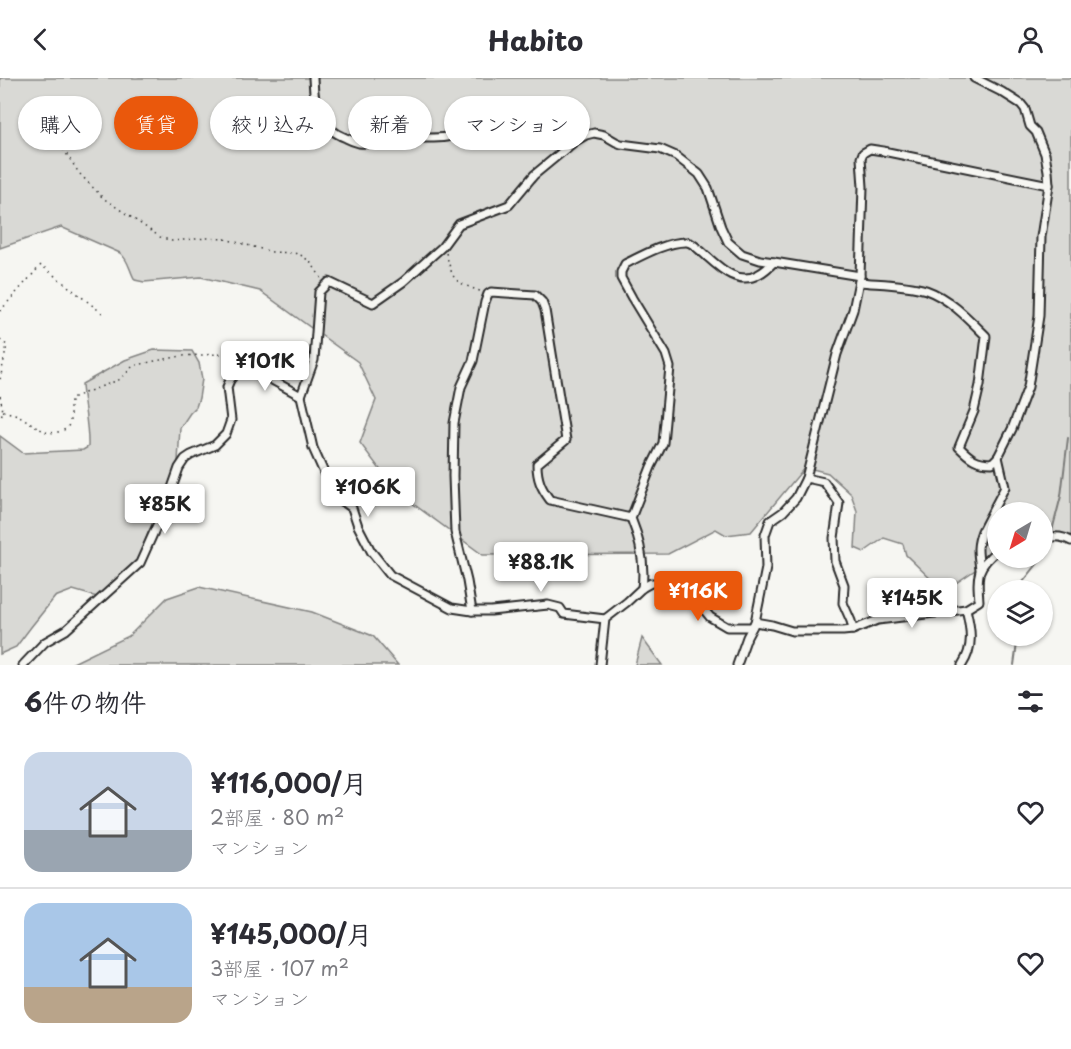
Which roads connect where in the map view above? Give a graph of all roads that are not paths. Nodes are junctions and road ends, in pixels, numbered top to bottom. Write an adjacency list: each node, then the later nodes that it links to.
1 (314, 78): 4 (street)
2 (974, 78): 6 (street)
3 (590, 134): 7 (street)
4 (444, 137)
5 (565, 150): 9 (street)
6 (1049, 185): 8 (street); 10 (street)
7 (774, 262): 8 (street); 12 (street)
8 (859, 279): 10 (street); 11 (street)
9 (301, 396): 19 (street); 23 (street)
10 (998, 457): 16 (street)
11 (806, 478): 21 (street); 22 (street)
12 (631, 518): 17 (street); 19 (street)
13 (1053, 536): 14 (street)
14 (1071, 541)
15 (987, 562): 16 (street)
16 (980, 569): 18 (street)
17 (642, 588): 20 (street); 21 (street)
18 (966, 609): 22 (street); 26 (street)
19 (472, 611): 20 (street)
20 (605, 619): 24 (street)
21 (754, 625): 22 (street); 25 (street)
22 (853, 630)
23 (23, 665)
24 (600, 665)
25 (737, 665)
26 (962, 665)

